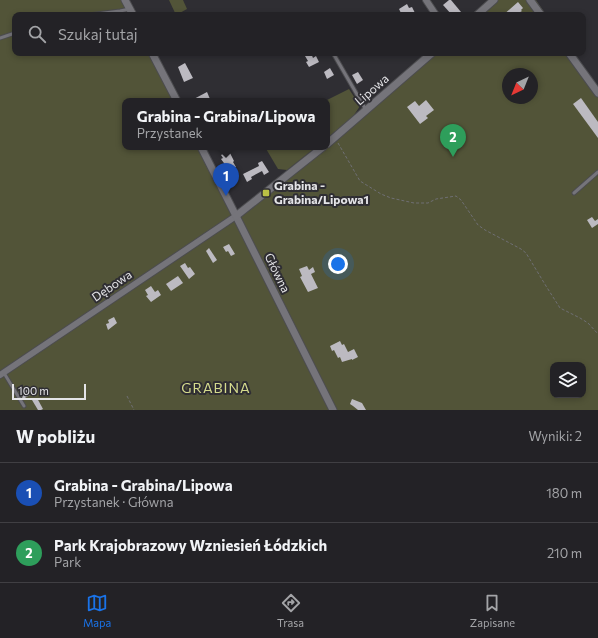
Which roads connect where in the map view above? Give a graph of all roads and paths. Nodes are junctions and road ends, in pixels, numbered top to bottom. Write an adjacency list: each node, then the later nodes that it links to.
1 (125, 0): 6 (street)
2 (426, 0): 7 (street)
3 (494, 0): 8 (street)
4 (530, 0): 9 (street)
5 (112, 12): 6 (lane)
6 (131, 12)
7 (434, 12)
8 (480, 12)
9 (539, 12)
10 (12, 34): 11 (lane)
11 (0, 38)
12 (154, 56): 17 (street)
13 (335, 56): 18 (lane)
14 (429, 56): 18 (street, Lipowa)
15 (571, 56): 16 (street)
16 (598, 93)
17 (175, 98)
18 (366, 110): 19 (street, Lipowa)
19 (330, 142): 25 (path)
20 (202, 150): 24 (street, Główna)
21 (319, 150): 24 (street)
22 (598, 172): 23 (lane)
23 (574, 193)
24 (236, 216): 26 (street, Dębowa); 30 (street, Główna)
25 (598, 334)
26 (2, 374): 28 (lane)
27 (127, 396): 29 (path)
28 (24, 406)
29 (134, 410)
30 (333, 410)

